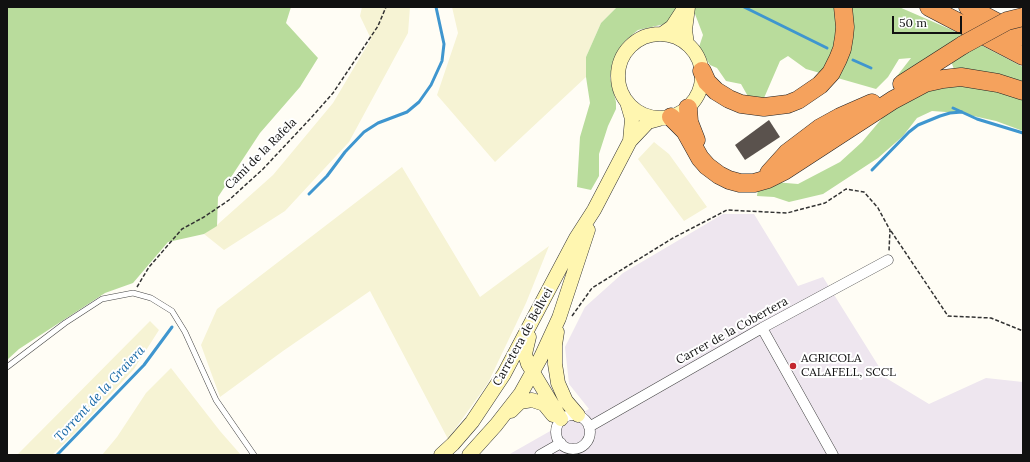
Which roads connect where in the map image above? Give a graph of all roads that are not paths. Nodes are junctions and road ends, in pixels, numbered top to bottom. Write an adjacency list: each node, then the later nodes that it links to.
1 (685, 7): 7 (main road)
2 (688, 7): 9 (main road)
3 (842, 7): 11 (highway)
4 (929, 7): 10 (highway)
5 (968, 7): 8 (highway)
6 (1023, 17): 14 (highway, bridge)
7 (662, 34): 9 (main road); 13 (main road)
8 (1023, 36)
9 (687, 44): 11 (main road)
10 (1023, 56)
11 (702, 71): 14 (main road)
12 (1023, 91): 15 (highway)
13 (626, 102): 15 (main road); 16 (main road, Carretera de Bellvei)
14 (688, 108): 15 (main road)
15 (665, 118): 16 (main road, Carretera de Bellvei)
16 (630, 141): 17 (main road, Carretera de Bellvei)
17 (594, 210): 19 (main road, Carretera de Bellvei); 20 (main road, Carretera de Bellvei)
18 (888, 260): 21 (street, Carrer de la Cobertera)
19 (550, 288): 23 (main road); 31 (main road, Carretera de Bellvei)
20 (564, 319): 23 (main road, Carretera de Bellvei); 24 (main road)
21 (762, 328): 27 (street, Carrer de la Cobertera); 34 (street)
22 (7, 367): 30 (lane)
23 (533, 372): 25 (main road); 26 (main road, Carretera de Bellvei)
24 (578, 415): 25 (street); 27 (street)
25 (559, 422): 26 (main road); 28 (street)
26 (496, 425): 32 (main road, Carretera de Bellvei)
27 (589, 427): 29 (street)
28 (561, 443): 29 (street); 33 (street)
29 (584, 451)
30 (254, 455)
31 (441, 455)
32 (469, 455)
33 (540, 455)
34 (833, 455)

